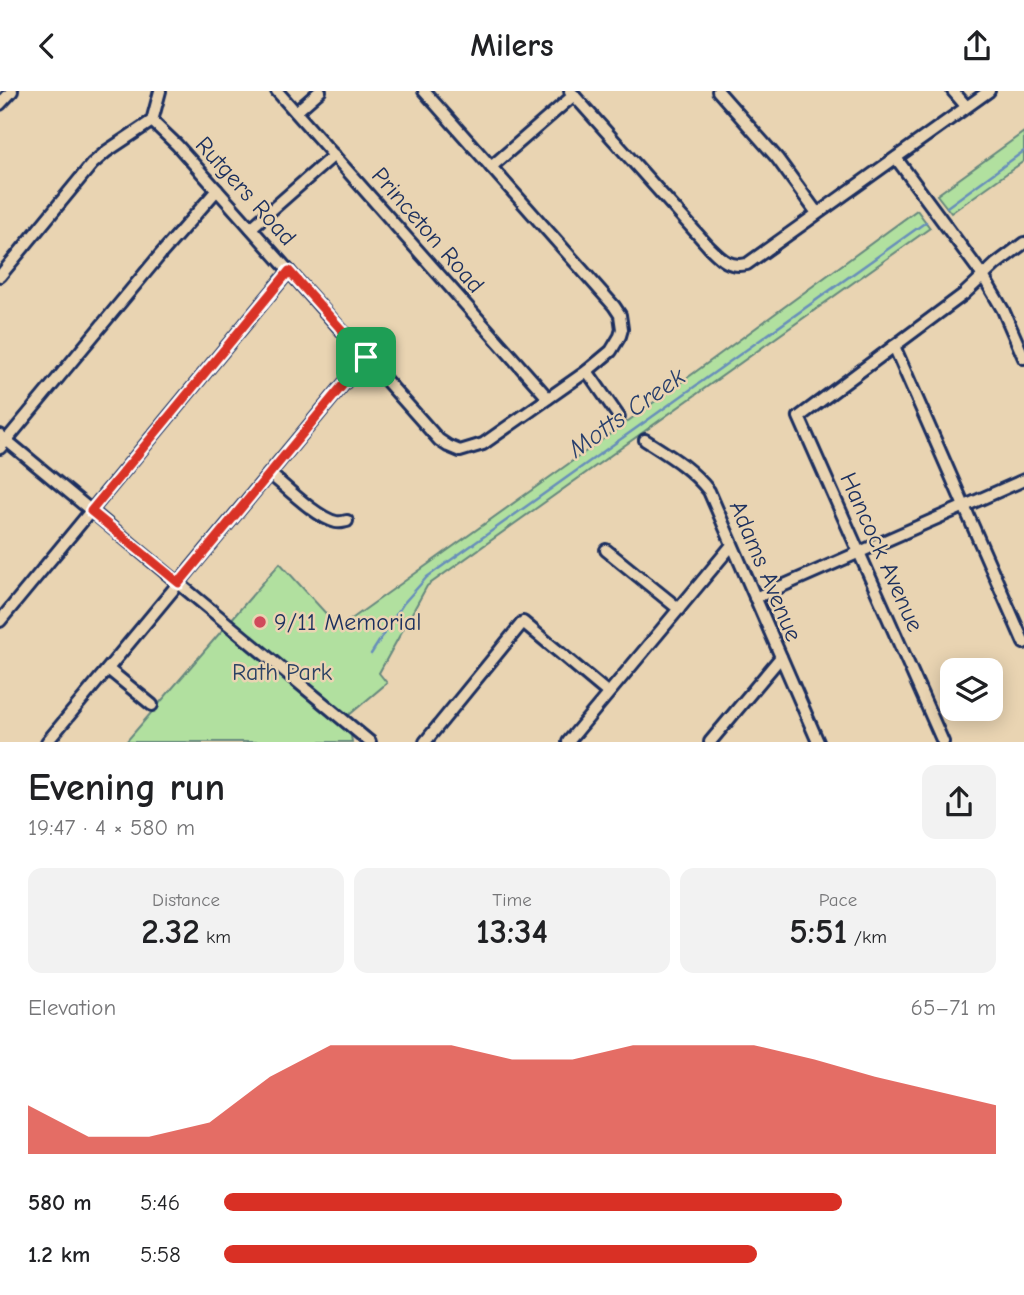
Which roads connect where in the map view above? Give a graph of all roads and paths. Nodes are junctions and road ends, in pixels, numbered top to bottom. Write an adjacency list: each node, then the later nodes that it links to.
1 (12, 91): 10 (street)
2 (160, 91): 13 (street)
3 (276, 91): 12 (street, Princeton Road)
4 (320, 91): 12 (street)
5 (424, 91): 16 (street)
6 (718, 91): 18 (street)
7 (953, 91): 11 (street)
8 (989, 91): 11 (street)
9 (572, 93): 16 (street); 18 (street)
10 (0, 104)
11 (966, 106): 15 (street)
12 (296, 112): 14 (street, Princeton Road)
13 (152, 121): 17 (street, Rutgers Road); 22 (street)
14 (334, 155): 19 (street); 28 (street, Princeton Road)
15 (896, 157): 18 (street); 23 (street)
16 (491, 167): 27 (street)
17 (217, 190): 19 (street, Rutgers Road); 31 (street)
18 (817, 213)
19 (251, 228): 21 (street, Rutgers Road)
20 (1024, 243): 23 (street)
21 (289, 271): 25 (street, Rutgers Road); 35 (street)
22 (0, 276)
23 (983, 276): 24 (street); 26 (street)
24 (894, 346): 34 (street); 39 (street, Hancock Avenue)
25 (366, 357): 28 (street, Rutgers Road); 32 (street)
26 (1024, 358)
27 (587, 371): 28 (street); 29 (street)
28 (548, 398)
29 (619, 417)
30 (645, 440): 37 (street, Adams Avenue)
31 (2, 441): 35 (street)
32 (270, 474): 36 (street); 40 (street)
33 (1024, 480): 34 (street)
34 (964, 506): 39 (street); 44 (street)
35 (91, 511): 40 (street); 43 (street)
36 (347, 521)
37 (732, 545): 41 (street, Adams Avenue); 42 (street)
38 (606, 550): 42 (street)
39 (859, 552): 41 (street); 55 (street, Hancock Avenue)
40 (179, 583): 46 (street); 50 (street)
41 (755, 598): 45 (street, Adams Avenue)
42 (678, 609): 47 (street)
43 (0, 621)
44 (1024, 643)
45 (781, 657): 53 (street); 54 (street, Adams Avenue)
46 (108, 669): 48 (street); 49 (street)
47 (608, 693): 51 (street); 52 (street)
48 (152, 705)
49 (47, 742)
50 (370, 742)
51 (425, 742)
52 (568, 742)
53 (710, 742)
54 (818, 742)
55 (943, 742)

